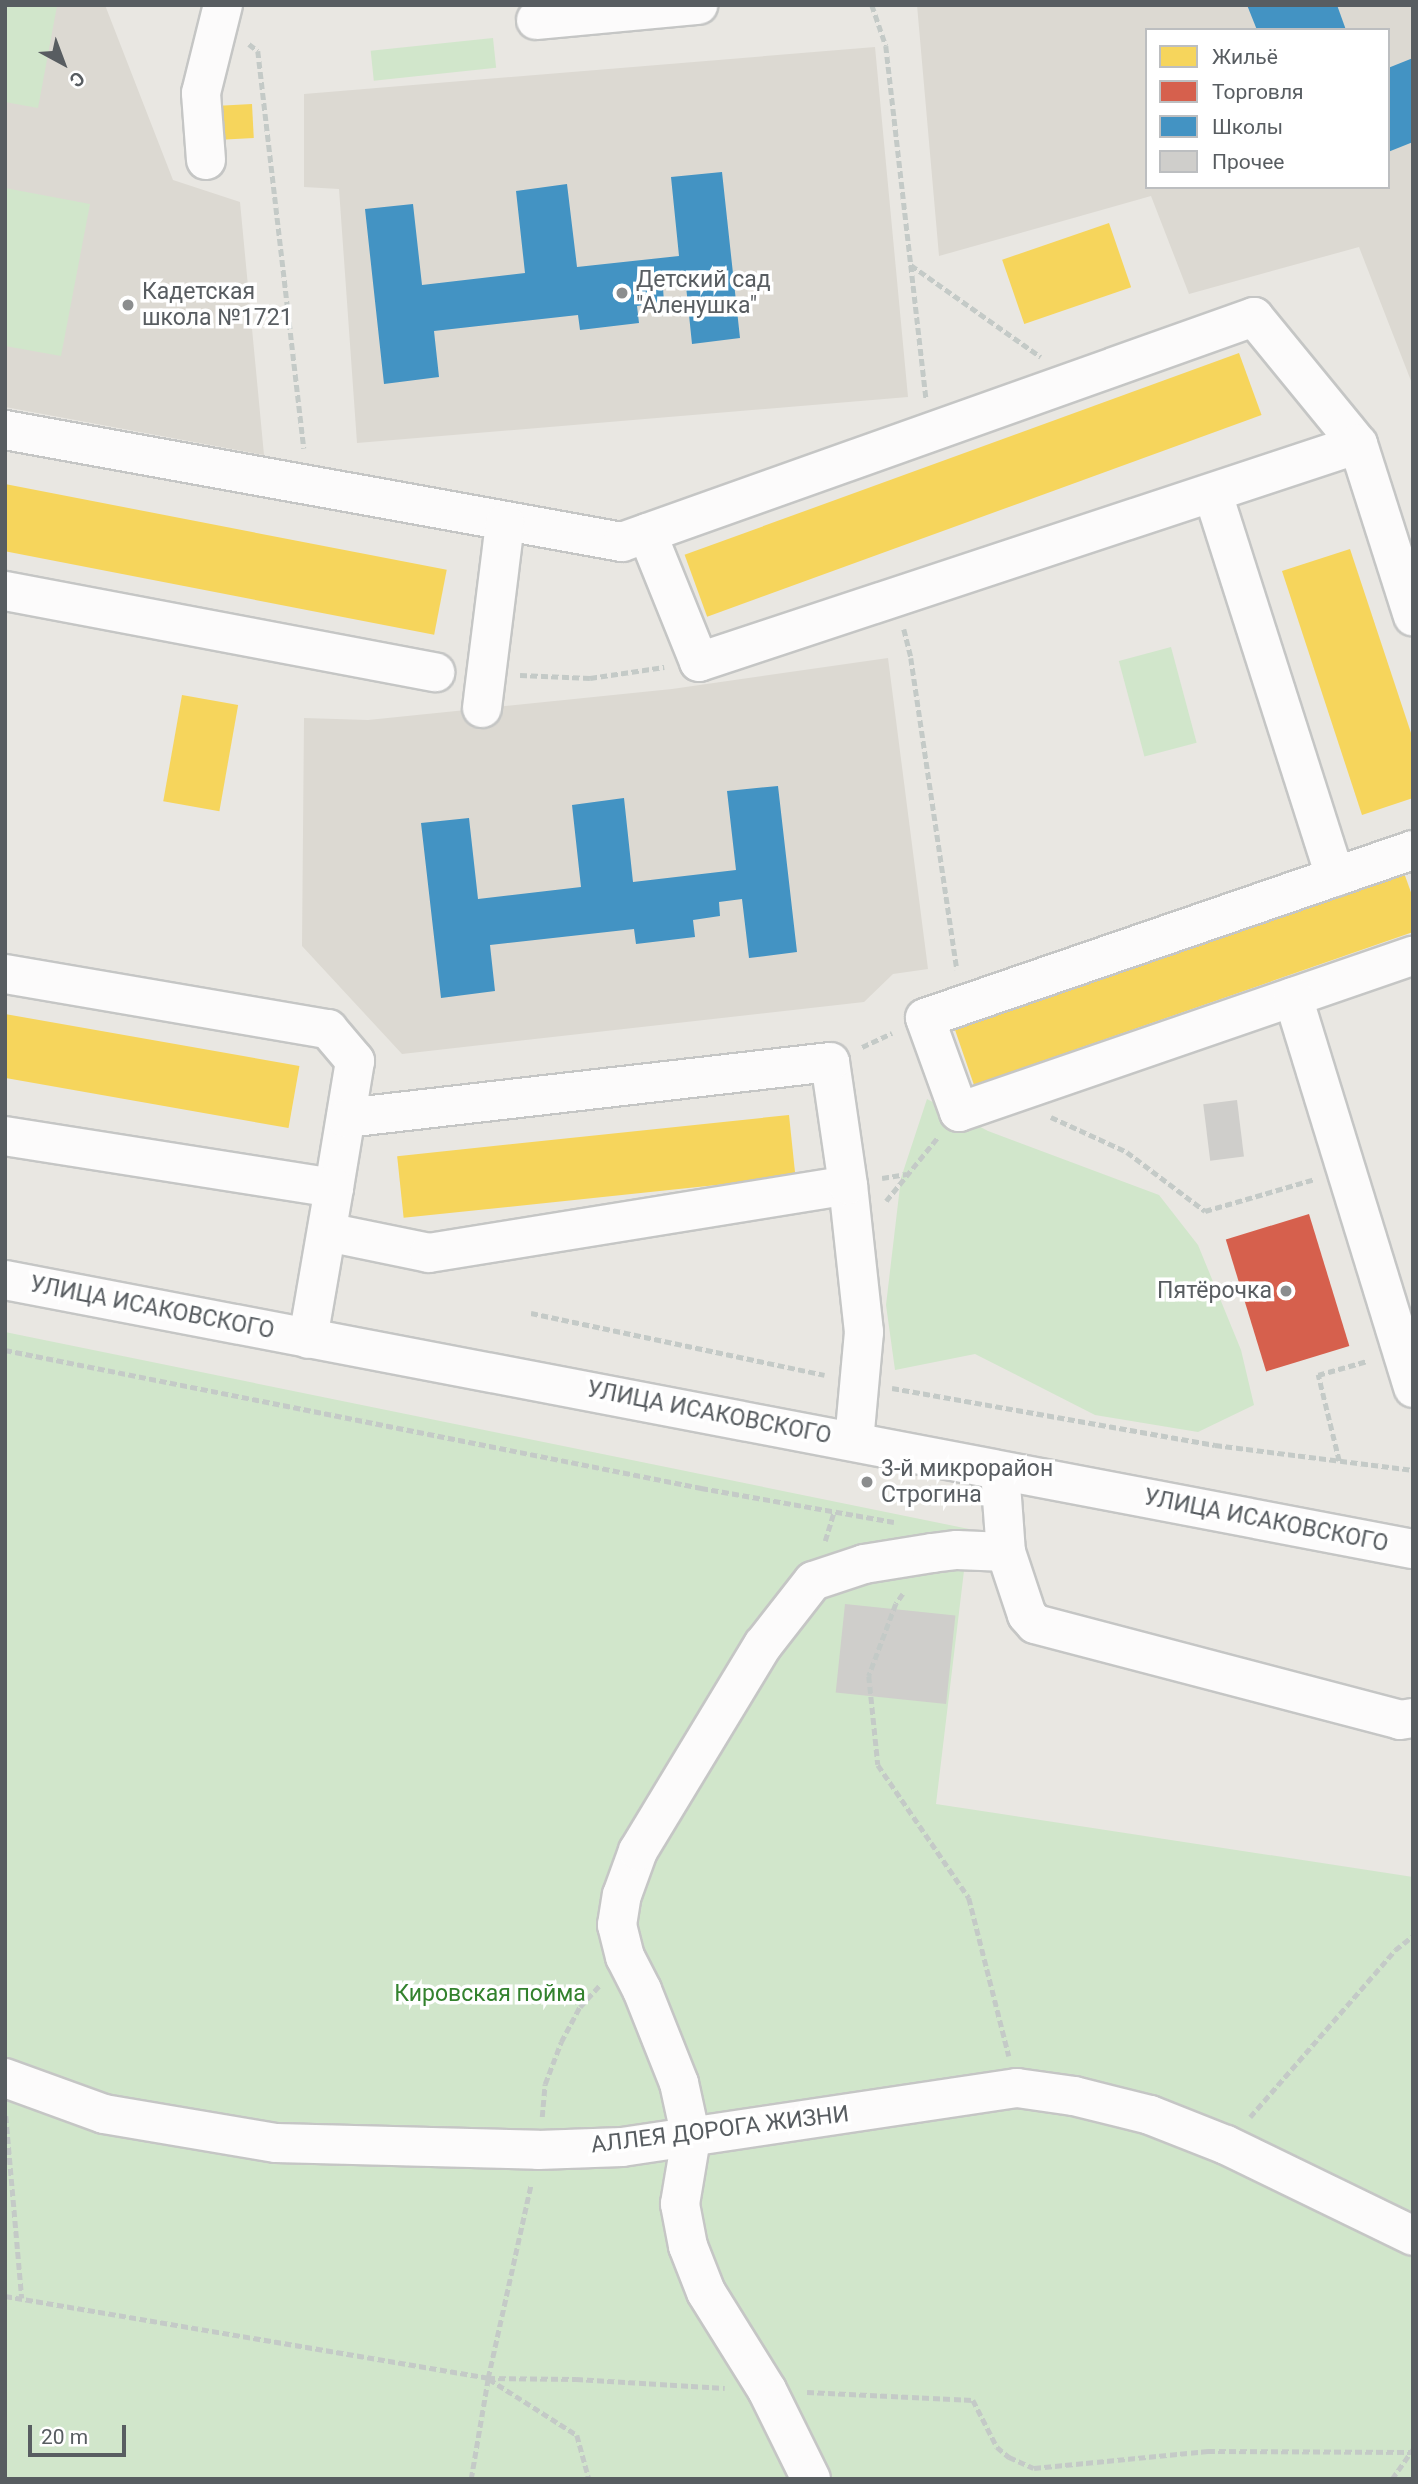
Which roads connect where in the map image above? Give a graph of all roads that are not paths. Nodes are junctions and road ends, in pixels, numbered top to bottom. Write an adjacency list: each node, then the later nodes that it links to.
1 (698, 5): 3 (street)
2 (221, 13): 4 (street)
3 (536, 20)
4 (206, 160)
5 (5, 430): 8 (street)
6 (1358, 444): 7 (street); 9 (street); 11 (street)
7 (1213, 494): 9 (street); 15 (street)
8 (505, 523): 9 (street); 13 (street)
9 (647, 533)
10 (5, 591): 12 (street)
11 (1413, 616)
12 (435, 672)
13 (484, 691)
14 (1413, 850): 15 (street)
15 (1335, 877): 18 (street)
16 (1413, 956): 18 (street)
17 (5, 974): 19 (street)
18 (1293, 997): 26 (street)
19 (346, 1118): 21 (street); 22 (street)
20 (5, 1136): 22 (street)
21 (848, 1185): 23 (street); 27 (street)
22 (334, 1188): 23 (street)
23 (327, 1232): 25 (street)
24 (5, 1280): 25 (street, УЛИЦА ИСАКОВСКОГО)
25 (308, 1339): 27 (street, УЛИЦА ИСАКОВСКОГО)
26 (1413, 1388)
27 (854, 1441): 28 (street, УЛИЦА ИСАКОВСКОГО)
28 (1000, 1471): 29 (street, УЛИЦА ИСАКОВСКОГО); 30 (street)
29 (1413, 1549)
30 (1006, 1552): 31 (street); 33 (street)
31 (1413, 1718)
32 (5, 2078): 33 (street, АЛЛЕЯ ДОРОГА ЖИЗНИ)
33 (691, 2138): 34 (street, АЛЛЕЯ ДОРОГА ЖИЗНИ); 35 (street)
34 (1413, 2236)
35 (811, 2479)

